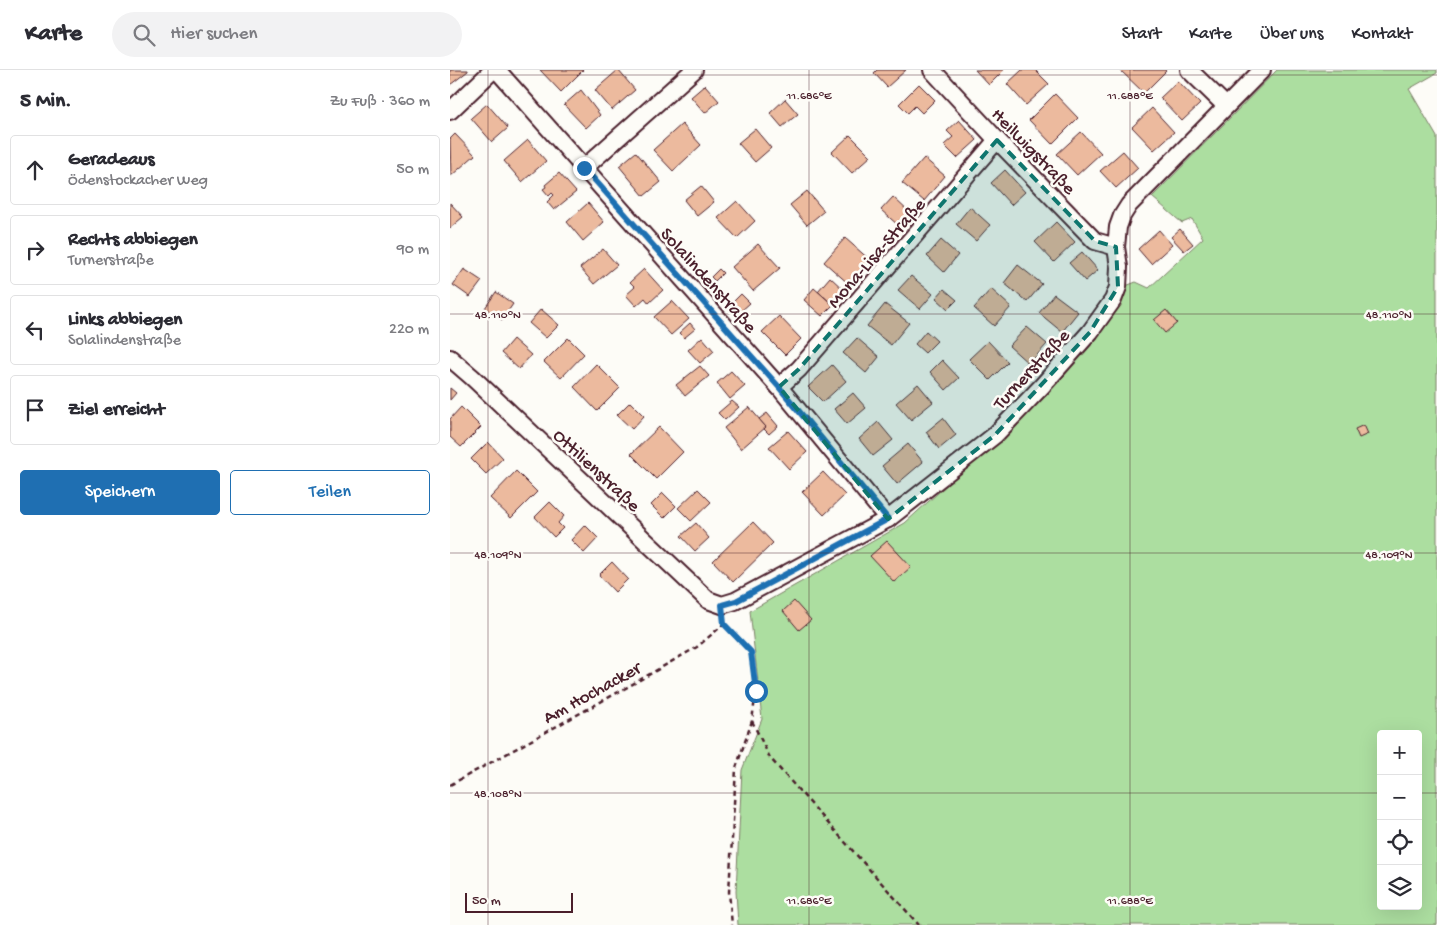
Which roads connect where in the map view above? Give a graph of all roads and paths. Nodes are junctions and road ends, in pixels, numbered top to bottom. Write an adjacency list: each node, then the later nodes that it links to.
1 (492, 70): 8 (street)
2 (497, 70): 10 (street, Solalindenstraße)
3 (694, 70): 10 (street)
4 (932, 70): 9 (street, Heilwigstraße)
5 (1189, 70): 7 (street)
6 (1262, 70): 7 (street, Turnerstraße)
7 (1226, 106): 11 (street, Turnerstraße)
8 (450, 111)
9 (997, 140): 11 (street, Heilwigstraße); 13 (street, Mona-Lisa-Straße)
10 (584, 168): 13 (street, Solalindenstraße)
11 (1116, 247): 14 (street, Turnerstraße)
12 (450, 358): 15 (street, Ottilienstraße)
13 (779, 387): 14 (street, Solalindenstraße)
14 (888, 519): 15 (street, Turnerstraße)
15 (722, 605): 16 (path)
16 (724, 624): 17 (path); 18 (path, Am Hochacker)
17 (752, 720): 19 (path); 20 (path)
18 (450, 785)
19 (732, 925)
20 (919, 925)

